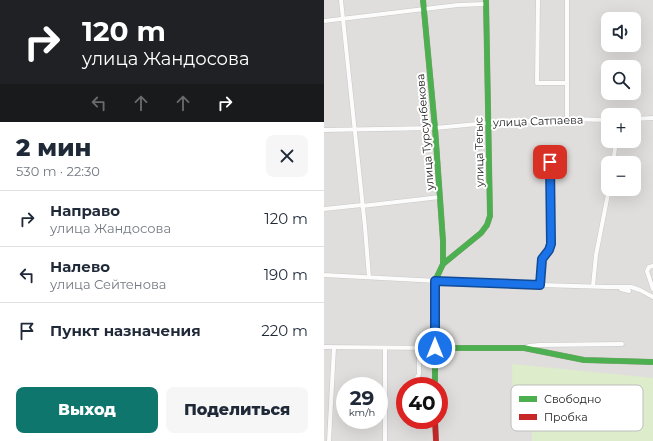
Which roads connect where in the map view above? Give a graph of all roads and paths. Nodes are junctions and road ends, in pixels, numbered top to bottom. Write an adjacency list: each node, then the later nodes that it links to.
1 (341, 0): 7 (street)
2 (423, 0): 6 (street, улица Турсунбекова)
3 (538, 0): 9 (street)
4 (567, 0): 9 (street)
5 (486, 2): 6 (street); 14 (street, улица Тегыс)
6 (424, 9): 7 (street); 15 (street, улица Турсунбекова)
7 (343, 18): 8 (street); 17 (street)
8 (324, 21)
9 (567, 83): 11 (street)
10 (653, 118): 12 (street)
11 (567, 119): 13 (street, улица Сатпаева); 14 (street, улица Сатпаева)
12 (641, 119)
13 (601, 120)
14 (488, 123): 15 (street, улица Сатпаева); 23 (street, улица Тегыс)
15 (435, 128): 17 (street, улица Сатпаева); 20 (street, улица Турсунбекова)
16 (324, 130): 17 (street, улица Сатпаева)
17 (356, 130): 21 (street)
18 (550, 162): 28 (street)
19 (608, 196): 29 (street)
20 (438, 199): 21 (street); 23 (street, улица Турсунбекова)
21 (362, 205): 22 (street); 26 (street)
22 (324, 210)
23 (443, 264): 27 (street, улица Тегыс)
24 (653, 266): 31 (street)
25 (324, 275): 26 (street)
26 (369, 277): 27 (street)
27 (435, 281): 28 (street); 39 (street)
28 (540, 285): 29 (street)
29 (593, 286): 30 (street)
30 (608, 287): 32 (street); 33 (street)
31 (653, 289)
32 (629, 291)
33 (653, 297)
34 (622, 344): 40 (street)
35 (324, 347): 36 (street)
36 (334, 348): 37 (street); 45 (street)
37 (385, 348): 38 (street); 46 (street)
38 (419, 348): 39 (street); 42 (street)
39 (435, 348): 40 (street); 43 (street)
40 (524, 348): 41 (street)
41 (653, 362)
42 (418, 377)
43 (435, 377)
44 (435, 429): 47 (street)
45 (329, 441)
46 (385, 441)
47 (436, 441)

